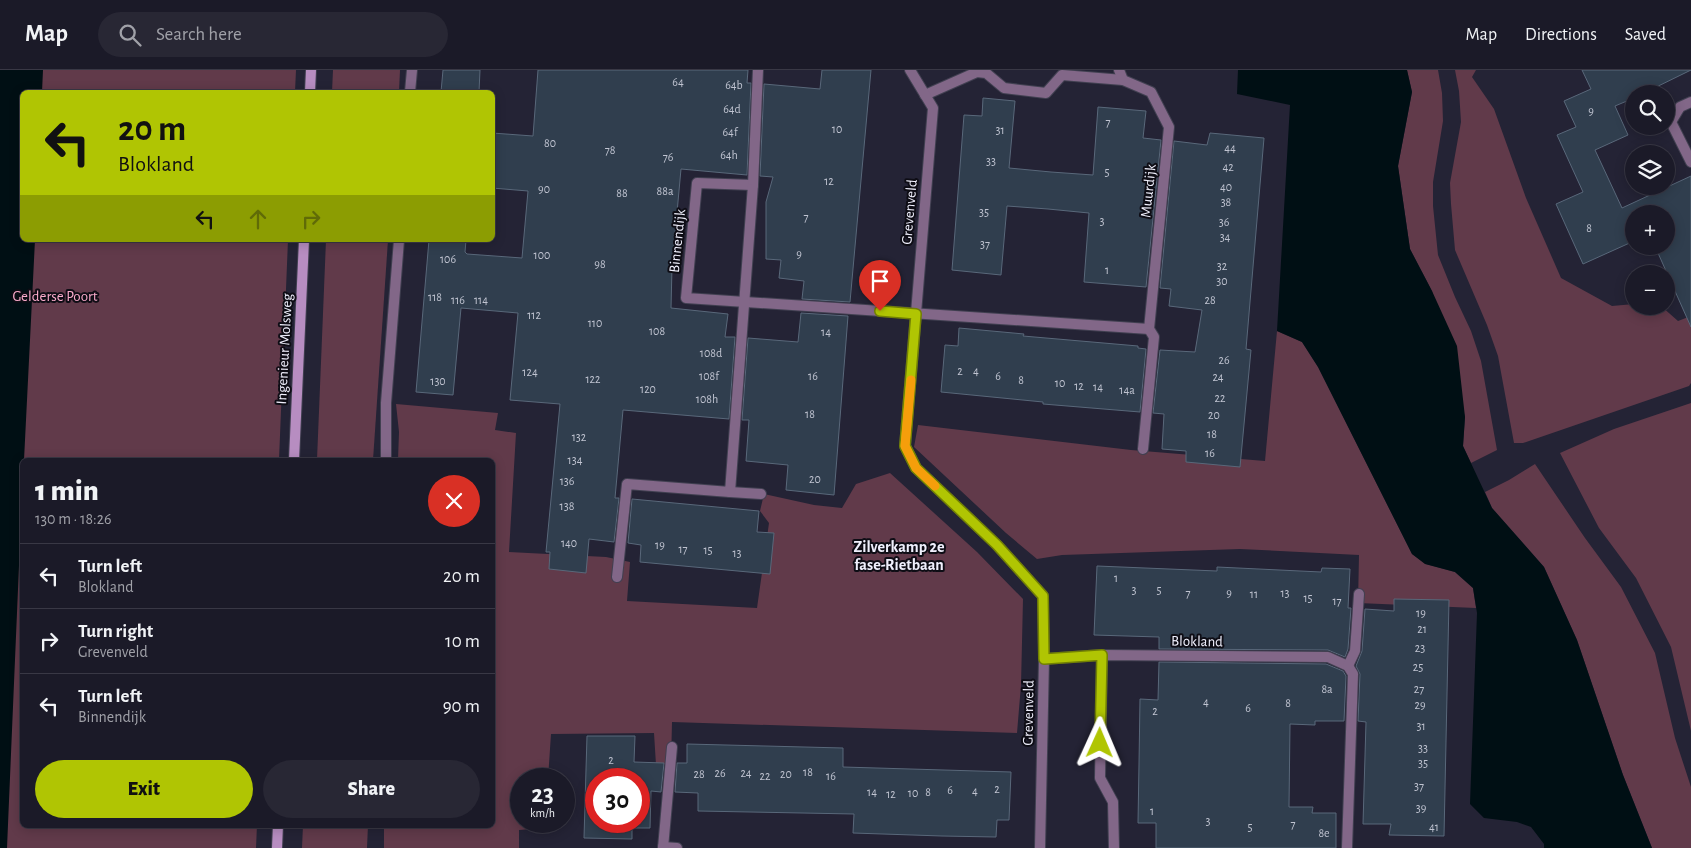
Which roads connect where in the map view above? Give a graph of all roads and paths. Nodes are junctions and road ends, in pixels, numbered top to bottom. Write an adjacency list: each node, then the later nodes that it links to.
1 (311, 70): 6 (main road)
2 (412, 70): 7 (street)
3 (758, 70): 11 (street)
4 (910, 70): 8 (street, Grevenveld)
5 (1121, 75): 8 (street, Muurdijk); 16 (street, Muurdijk)
6 (310, 90)
7 (410, 90)
8 (925, 94): 15 (street, Grevenveld)
9 (1691, 102): 10 (street)
10 (1691, 162)
11 (753, 185): 14 (street); 14 (street, Binnendijk)
12 (304, 242): 18 (main road, Ingenieur Molsweg)
13 (399, 242): 19 (street)
14 (745, 302): 15 (street, Binnendijk); 20 (street)
15 (916, 314): 16 (street); 25 (street, Grevenveld)
16 (1150, 329): 17 (street, Muurdijk)
17 (1143, 449)
18 (294, 458)
19 (386, 458)
20 (730, 492): 21 (street); 22 (street)
21 (761, 494)
22 (617, 577)
23 (1359, 594): 26 (street)
24 (1102, 655): 25 (street, Blokland); 26 (street, Blokland); 33 (street)
25 (1044, 659): 32 (street, Grevenveld)
26 (1348, 666): 34 (street)
27 (672, 747): 30 (street)
28 (278, 828): 29 (main road)
29 (277, 848)
30 (663, 848): 31 (street)
31 (677, 848)
32 (1040, 848)
33 (1114, 848)
34 (1347, 848)

